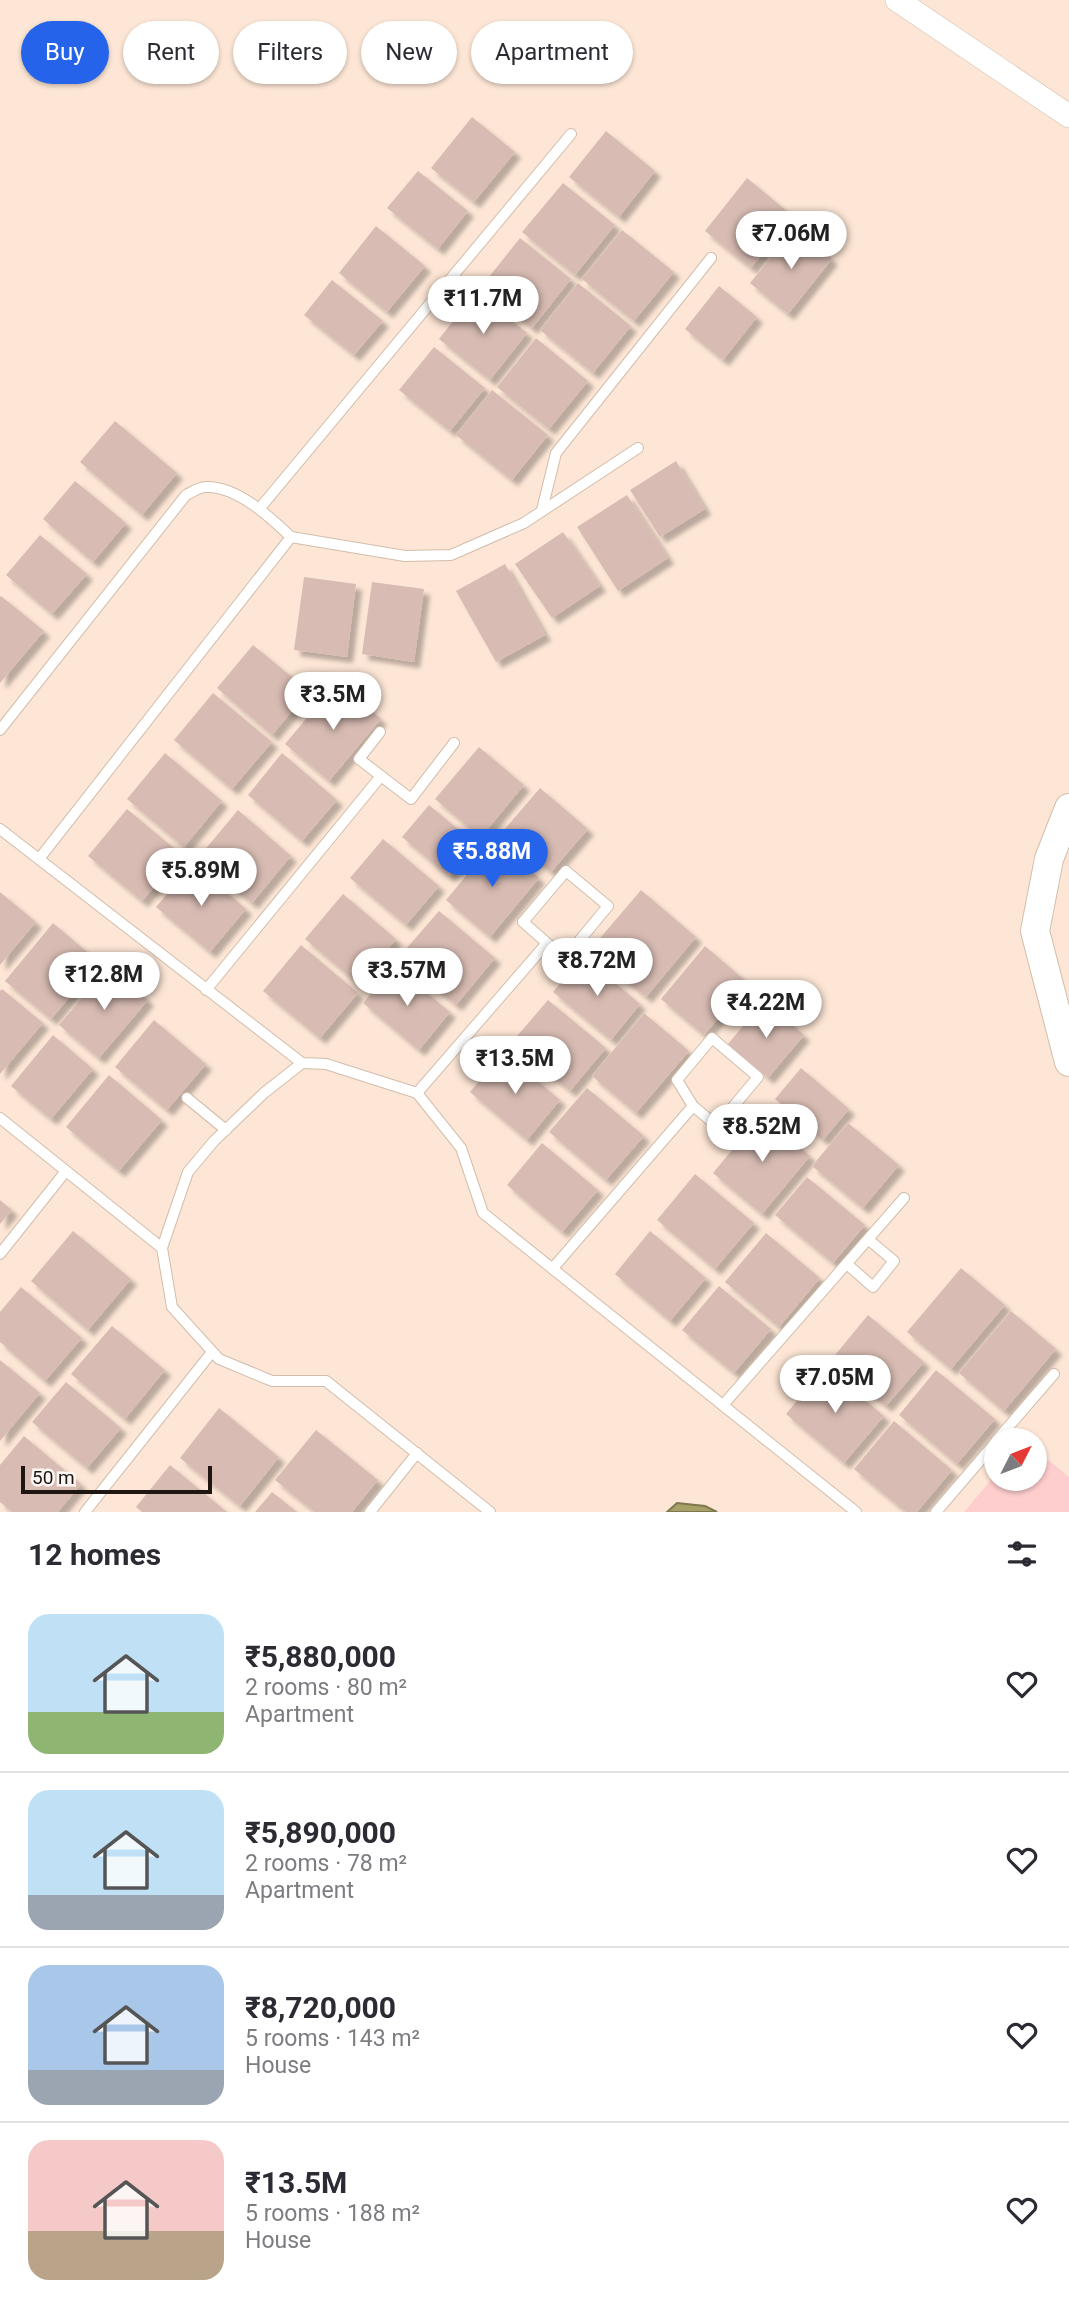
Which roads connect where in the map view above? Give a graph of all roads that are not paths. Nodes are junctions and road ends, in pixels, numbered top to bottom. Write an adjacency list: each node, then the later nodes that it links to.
1 (897, 0): 2 (street)
2 (1069, 116)
3 (571, 134): 6 (lane)
4 (711, 258): 7 (lane)
5 (638, 449): 7 (lane)
6 (260, 508): 8 (lane); 9 (lane)
7 (542, 510): 8 (lane)
8 (291, 537): 15 (lane)
9 (0, 730)
10 (380, 732): 12 (lane)
11 (454, 744): 12 (lane)
12 (381, 776): 17 (lane)
13 (1069, 807): 18 (street)
14 (0, 829): 15 (lane)
15 (38, 859): 17 (lane)
16 (547, 943): 16 (lane); 20 (lane)
17 (206, 990): 19 (lane)
18 (1069, 1062)
19 (302, 1063): 20 (lane); 24 (lane)
20 (417, 1093): 31 (lane)
21 (187, 1098): 24 (lane)
22 (693, 1106): 22 (lane); 31 (lane)
23 (0, 1118): 25 (lane)
24 (226, 1130): 28 (lane)
25 (66, 1171): 28 (lane); 29 (lane)
26 (904, 1198): 27 (lane)
27 (869, 1240): 30 (lane); 30 (lane)
28 (162, 1248): 32 (lane)
29 (0, 1254)
30 (848, 1265): 34 (lane)
31 (553, 1268): 34 (lane)
32 (212, 1352): 36 (lane); 38 (lane)
33 (1054, 1374): 35 (lane)
34 (723, 1405): 41 (lane)
35 (1007, 1428)
36 (417, 1453): 39 (lane); 40 (lane)
37 (984, 1455): 42 (lane)
38 (85, 1512)
39 (370, 1512)
40 (490, 1512)
41 (856, 1512)
42 (936, 1512)

